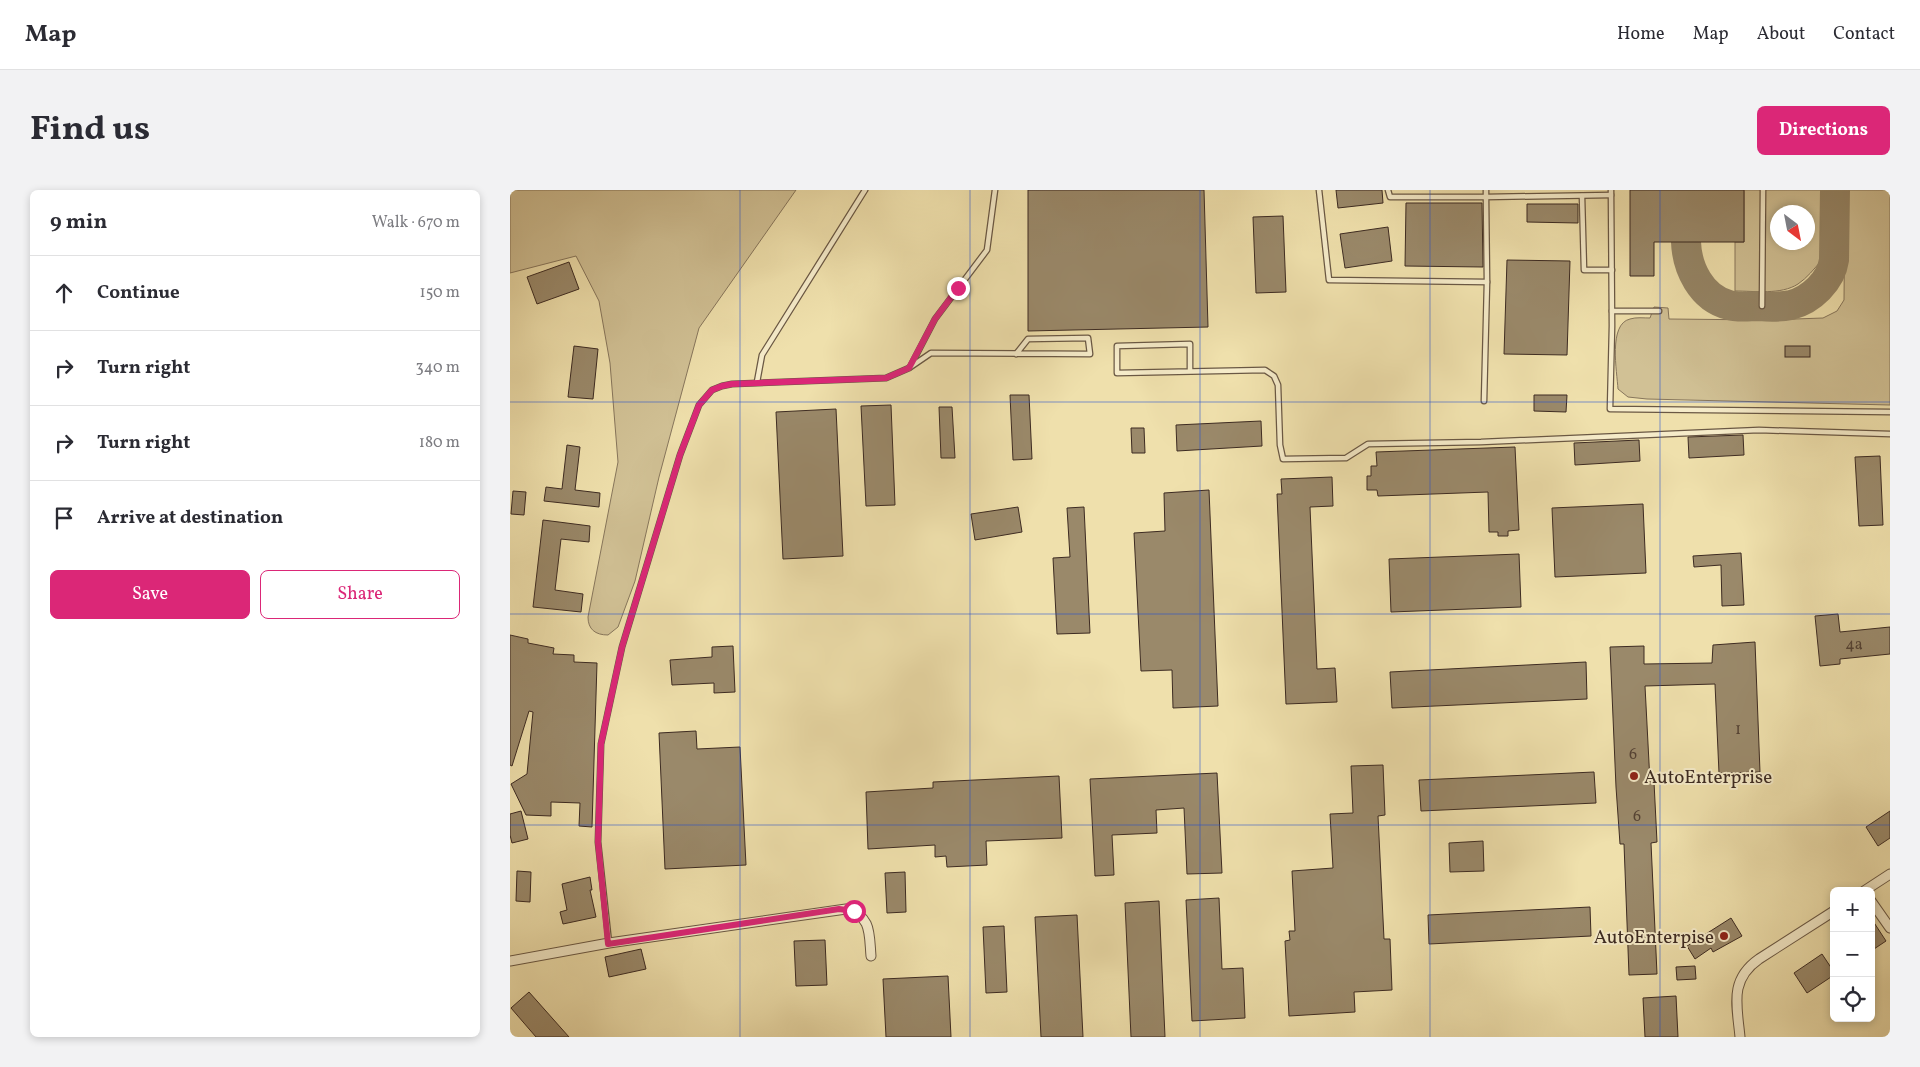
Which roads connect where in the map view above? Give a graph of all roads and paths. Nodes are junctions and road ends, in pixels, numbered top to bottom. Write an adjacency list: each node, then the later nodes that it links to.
1 (865, 190): 20 (lane)
2 (995, 190): 18 (lane)
3 (1319, 190): 13 (lane)
4 (1388, 190): 11 (lane)
5 (1486, 190): 11 (lane)
6 (1517, 190): 9 (lane)
7 (1763, 190): 14 (lane)
8 (1611, 193): 10 (lane); 12 (lane)
9 (1517, 196): 10 (lane); 11 (lane)
10 (1582, 196): 12 (lane)
11 (1486, 197): 13 (lane)
12 (1612, 270): 15 (lane)
13 (1487, 282): 21 (lane)
14 (1762, 306)
15 (1612, 311): 16 (lane); 22 (lane)
16 (1658, 311)
17 (1016, 354): 17 (lane); 18 (lane)
18 (909, 368): 20 (lane)
19 (1190, 371): 19 (lane); 23 (lane)
20 (758, 382): 29 (lane)
21 (1484, 401)
22 (1890, 412)
23 (1890, 434)
24 (1890, 874): 25 (street)
25 (1871, 887)
26 (1875, 907): 28 (street)
27 (1830, 914): 32 (street)
28 (1890, 928)
29 (608, 944): 30 (street); 31 (street)
30 (871, 956)
31 (510, 961)
32 (1740, 1037)

